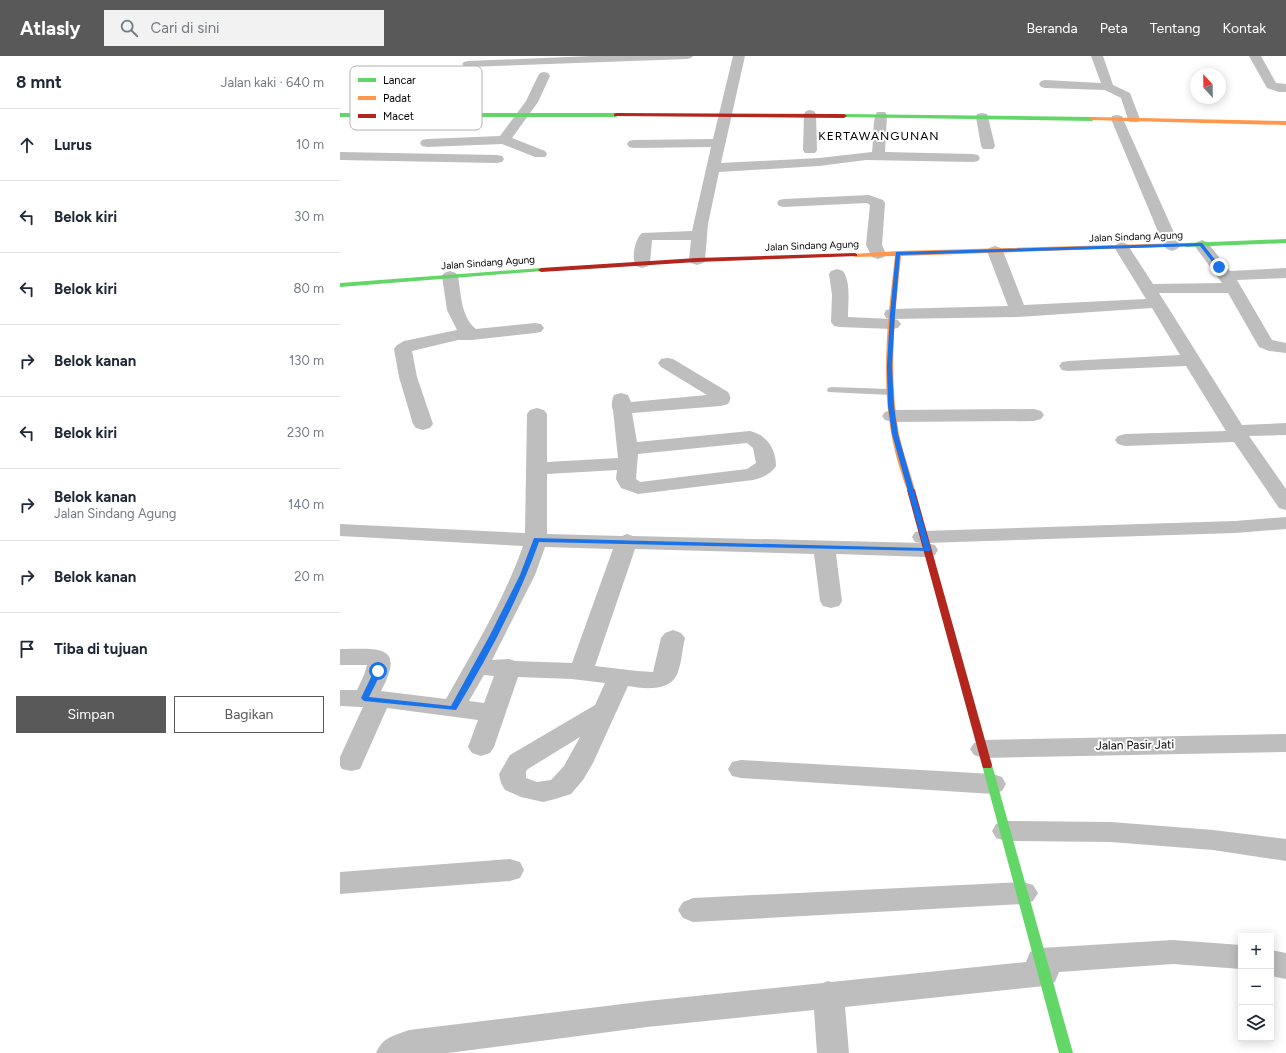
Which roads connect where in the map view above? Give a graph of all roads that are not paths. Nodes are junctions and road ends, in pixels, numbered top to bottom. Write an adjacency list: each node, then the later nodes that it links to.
1 (687, 56): 5 (street)
2 (739, 56): 12 (street)
3 (1097, 56): 8 (street)
4 (1255, 56): 9 (street)
5 (468, 64)
6 (544, 76): 11 (street)
7 (1045, 84): 8 (street)
8 (1108, 87): 19 (street)
9 (1284, 91)
10 (482, 114): 11 (street)
11 (523, 114): 12 (street); 21 (street)
12 (725, 114): 13 (street); 24 (street)
13 (810, 114): 16 (street); 27 (street)
14 (340, 115): 15 (street)
15 (350, 115)
16 (881, 115): 17 (street); 30 (street)
17 (982, 117): 18 (street); 26 (street)
18 (1117, 119): 19 (street); 39 (street)
19 (1134, 119): 20 (street)
20 (1286, 123)
21 (504, 140): 22 (street); 28 (street)
22 (480, 141): 23 (street); 31 (street)
23 (427, 143)
24 (718, 143): 25 (street); 34 (street)
25 (634, 144)
26 (988, 146)
27 (810, 150)
28 (540, 154)
29 (340, 156): 31 (street)
30 (878, 156): 32 (street); 34 (street)
31 (468, 158): 33 (street)
32 (973, 158)
33 (497, 159)
34 (713, 168): 36 (street)
35 (784, 203): 43 (street)
36 (700, 236): 44 (street); 45 (street)
37 (1286, 241): 38 (street, Jalan Sindang Agung)
38 (1202, 245): 39 (street, Jalan Sindang Agung); 49 (street)
39 (1172, 246): 40 (street, Jalan Sindang Agung)
40 (1122, 247): 41 (street, Jalan Sindang Agung); 51 (street)
41 (995, 251): 42 (street, Jalan Sindang Agung); 52 (street)
42 (898, 253): 43 (street, Jalan Sindang Agung); 53 (street)
43 (878, 254): 44 (street, Jalan Sindang Agung)
44 (697, 260): 45 (street, Jalan Sindang Agung)
45 (642, 263): 48 (street, Jalan Sindang Agung)
46 (1286, 273): 49 (street)
47 (837, 274): 53 (street)
48 (450, 276): 50 (street, Jalan Sindang Agung); 55 (street)
49 (1230, 282): 51 (street); 56 (street)
50 (340, 285)
51 (1152, 296): 52 (street); 57 (street)
52 (1018, 312): 53 (street)
53 (892, 319): 61 (street)
54 (535, 328): 55 (street)
55 (472, 335): 65 (street)
56 (1286, 348)
57 (1192, 360): 59 (street); 67 (street)
58 (667, 363): 69 (street)
59 (1068, 366)
60 (832, 390): 61 (lane)
61 (890, 392): 64 (street)
62 (537, 414): 70 (street)
63 (1034, 415): 64 (street)
64 (892, 416): 76 (street)
65 (423, 424)
66 (1286, 429): 67 (street)
67 (1238, 433): 68 (street); 71 (street)
68 (1125, 440)
69 (628, 457): 69 (street); 70 (street)
70 (536, 469): 74 (street)
71 (1286, 504)
72 (1286, 523): 76 (street)
73 (340, 530): 74 (street)
74 (536, 540): 75 (street); 81 (street)
75 (627, 541): 77 (street); 83 (street)
76 (925, 543): 77 (street); 92 (street)
77 (824, 547): 78 (street)
78 (831, 601)
79 (673, 638): 84 (street)
80 (340, 657): 86 (street)
81 (476, 667): 82 (street); 87 (street)
82 (509, 667): 83 (street); 89 (street)
83 (581, 672): 84 (street)
84 (620, 677): 88 (street)
85 (340, 698): 86 (street)
86 (372, 699): 87 (street); 93 (street)
87 (453, 708): 89 (street)
88 (605, 710)
89 (493, 713): 91 (street)
90 (1286, 743): 92 (street, Jalan Pasir Jati)
91 (481, 748)
92 (983, 749): 95 (street)
93 (351, 762)
94 (741, 769): 95 (street)
95 (992, 784): 96 (street)
96 (1006, 831): 97 (street); 100 (street)
97 (1286, 850)
98 (510, 870): 99 (street)
99 (340, 883)
100 (1023, 893): 101 (street); 105 (street)
101 (693, 910)
102 (1238, 957): 105 (street)
103 (1274, 964): 104 (street)
104 (1286, 966)
105 (1043, 967): 106 (street); 109 (street)
106 (828, 994): 107 (street); 108 (street)
107 (392, 1053)
108 (833, 1053)
109 (1066, 1053)

